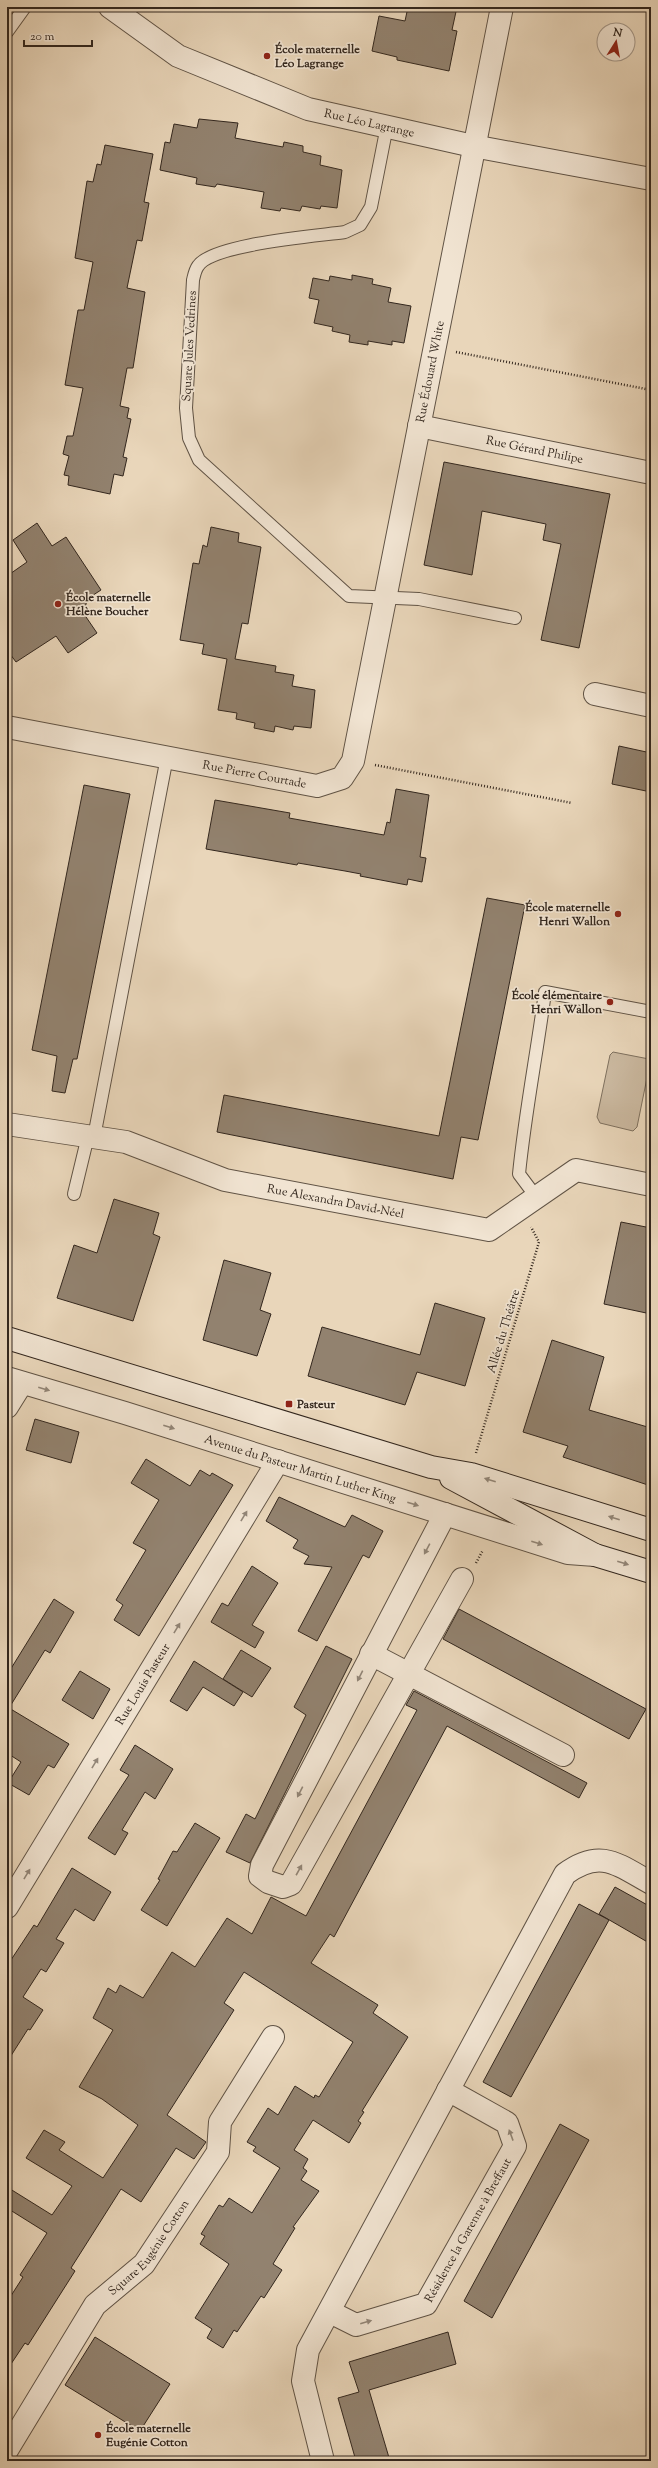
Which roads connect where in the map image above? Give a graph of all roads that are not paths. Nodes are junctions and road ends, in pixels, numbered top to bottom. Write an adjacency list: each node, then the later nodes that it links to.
1 (25, 7): 4 (lane)
2 (110, 7): 5 (street, Rue Léo Lagrange)
3 (502, 7): 6 (street, Rue Édouard White)
4 (7, 32)
5 (387, 126): 6 (street, Rue Léo Lagrange); 10 (lane, Square Jules Vedrines)
6 (473, 146): 7 (street, Rue Léo Lagrange); 8 (street, Rue Édouard White)
7 (651, 179)
8 (419, 426): 9 (street, Rue Gérard Philipe); 10 (street, Rue Édouard White)
9 (651, 473)
10 (384, 598): 11 (lane, Square Jules Vedrines); 15 (street, Rue Pierre Courtade)
11 (515, 618)
12 (595, 694): 13 (street)
13 (651, 706)
14 (7, 727): 15 (street, Rue Pierre Courtade)
15 (167, 757): 18 (lane)
16 (651, 1012): 21 (lane)
17 (7, 1124): 18 (street, Rue Alexandra David-Néel)
18 (91, 1137): 20 (lane); 21 (street, Rue Alexandra David-Néel)
19 (651, 1185): 21 (street, Rue Alexandra David-Néel)
20 (74, 1194)
21 (529, 1203)
22 (7, 1338): 26 (street, Avenue du Pasteur Martin Luther King)
23 (15, 1380): 24 (street); 25 (street, Avenue du Pasteur Martin Luther King, one-way to 25)
24 (7, 1407)
25 (278, 1461): 27 (street, Avenue du Pasteur Martin Luther King, one-way to 27); 36 (street, Rue Louis Pasteur, one-way to 25)
26 (431, 1468): 28 (street, Avenue du Pasteur Martin Luther King, one-way to 26); 29 (street, Avenue du Pasteur Martin Luther King)
27 (445, 1514): 29 (street, Avenue du Pasteur Martin Luther King, one-way to 29); 32 (street, one-way to 32)
28 (651, 1530)
29 (595, 1555): 30 (street, Avenue du Pasteur Martin Luther King, one-way to 30)
30 (651, 1572)
31 (468, 1574): 33 (street)
32 (371, 1654): 33 (street); 33 (street, one-way to 33)
33 (409, 1673): 34 (street)
34 (563, 1755)
35 (651, 1883): 38 (street)
36 (7, 1907)
37 (273, 2037): 40 (street, Square Eugénie Cotton)
38 (448, 2090): 39 (street); 39 (street, Résidence la Garenne à Breffaut, one-way to 38)
39 (330, 2312): 41 (street)
40 (7, 2450)
41 (323, 2461)

